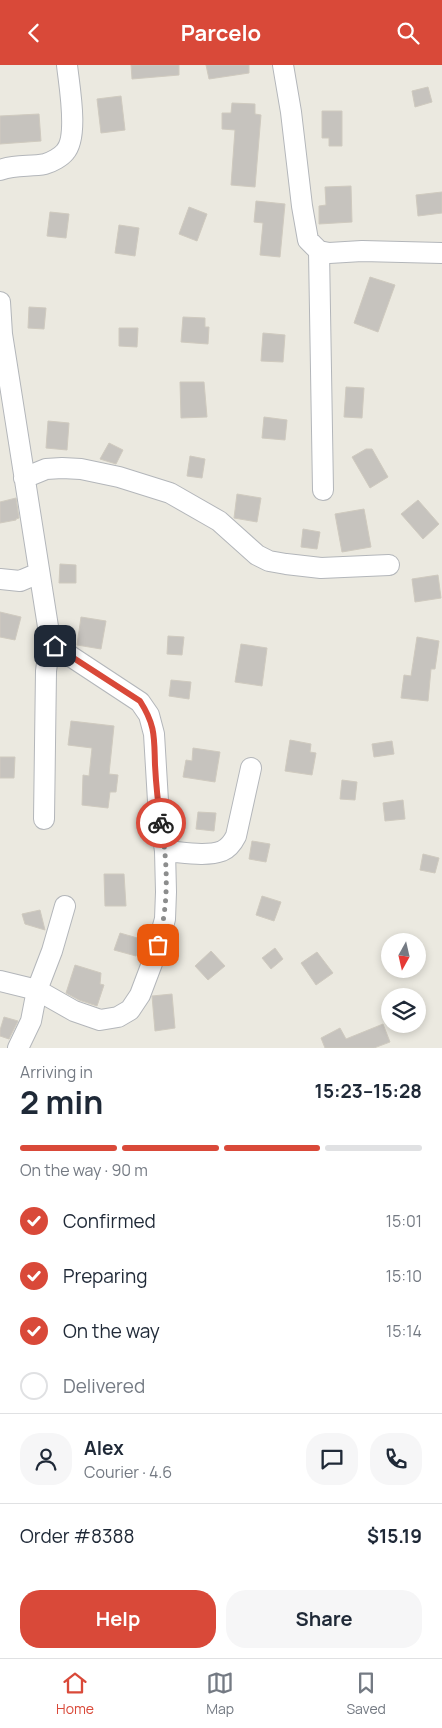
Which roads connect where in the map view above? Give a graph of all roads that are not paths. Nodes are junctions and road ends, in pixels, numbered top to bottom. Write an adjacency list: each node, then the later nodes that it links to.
1 (67, 65): 3 (street)
2 (283, 65): 4 (street)
3 (0, 171)
4 (319, 251): 5 (street); 9 (street)
5 (442, 253)
6 (0, 302): 7 (street)
7 (1, 334): 8 (street)
8 (24, 478): 10 (street); 11 (street)
9 (323, 490)
10 (389, 565)
11 (39, 573): 12 (street); 13 (street)
12 (0, 579)
13 (55, 646): 15 (street); 16 (street)
14 (251, 768): 16 (street)
15 (44, 819)
16 (165, 851): 19 (street)
17 (65, 906): 19 (street)
18 (0, 981): 19 (street)
19 (37, 990): 20 (street)
20 (18, 1048)

